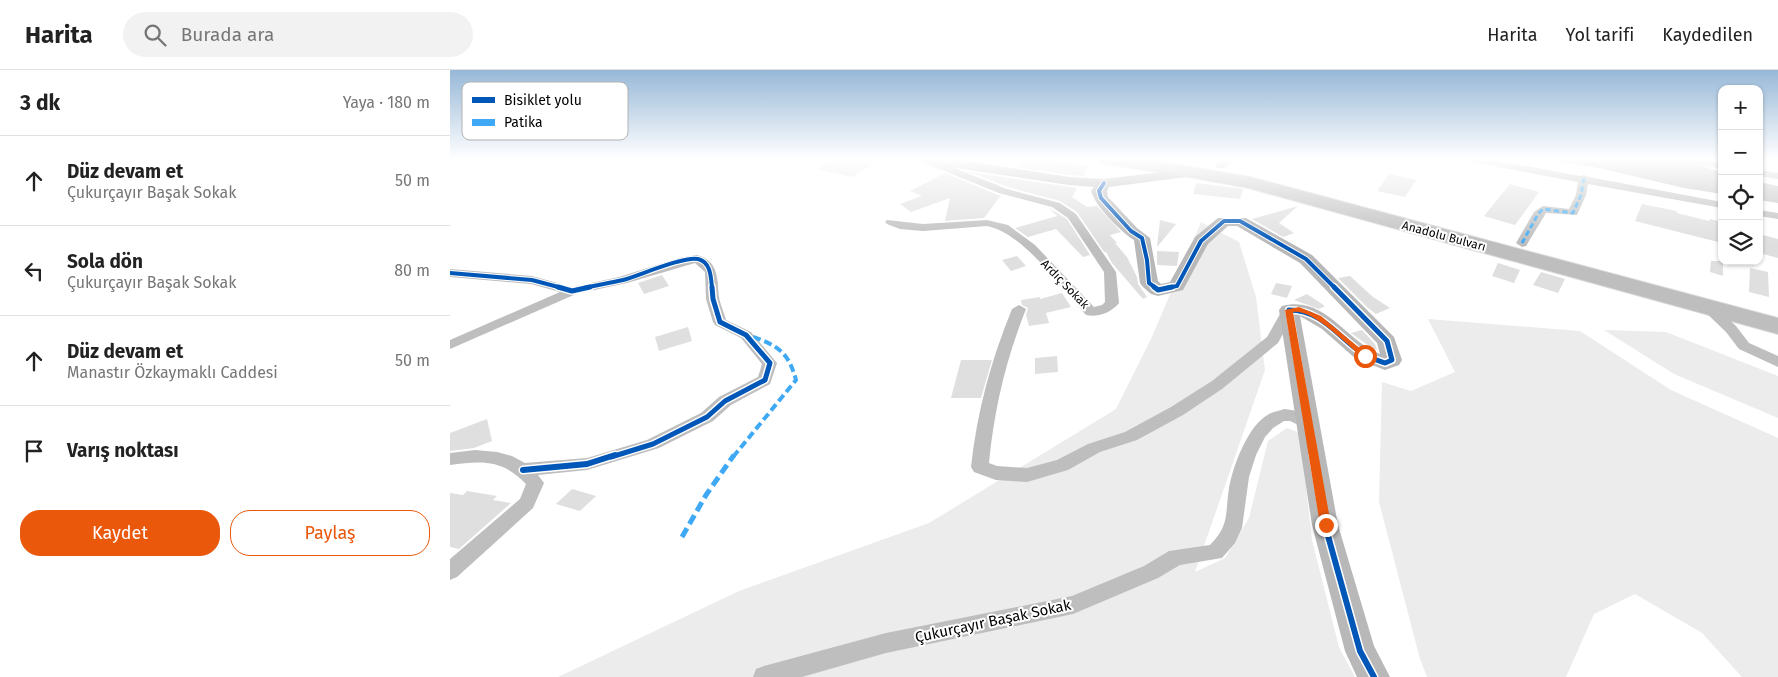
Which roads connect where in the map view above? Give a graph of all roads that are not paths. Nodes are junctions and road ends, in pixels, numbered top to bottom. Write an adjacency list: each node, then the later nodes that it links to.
1 (993, 187): 10 (street, Ardıç Sokak)
2 (1101, 187): 16 (street)
3 (1266, 187): 14 (highway, Anadolu Bulvarı)
4 (1314, 187): 11 (highway, Anadolu Bulvarı)
5 (1582, 187): 11 (street)
6 (1632, 187): 7 (street)
7 (1718, 204)
8 (1763, 213): 9 (street)
9 (1778, 216)
10 (891, 222)
11 (1522, 243): 17 (highway, Anadolu Bulvarı)
12 (450, 272): 13 (street)
13 (572, 291): 19 (street); 23 (street)
14 (1707, 307): 18 (highway, Anadolu Bulvarı); 20 (street)
15 (1019, 309): 16 (street)
16 (1289, 310): 21 (street)
17 (1778, 310)
18 (1778, 326)
19 (450, 345)
20 (1778, 362)
21 (1309, 424): 25 (street, Çukurçayır Başak Sokak); 26 (street)
22 (450, 459): 23 (street)
23 (524, 470): 24 (street)
24 (450, 571)
25 (764, 677)
26 (1374, 677)

